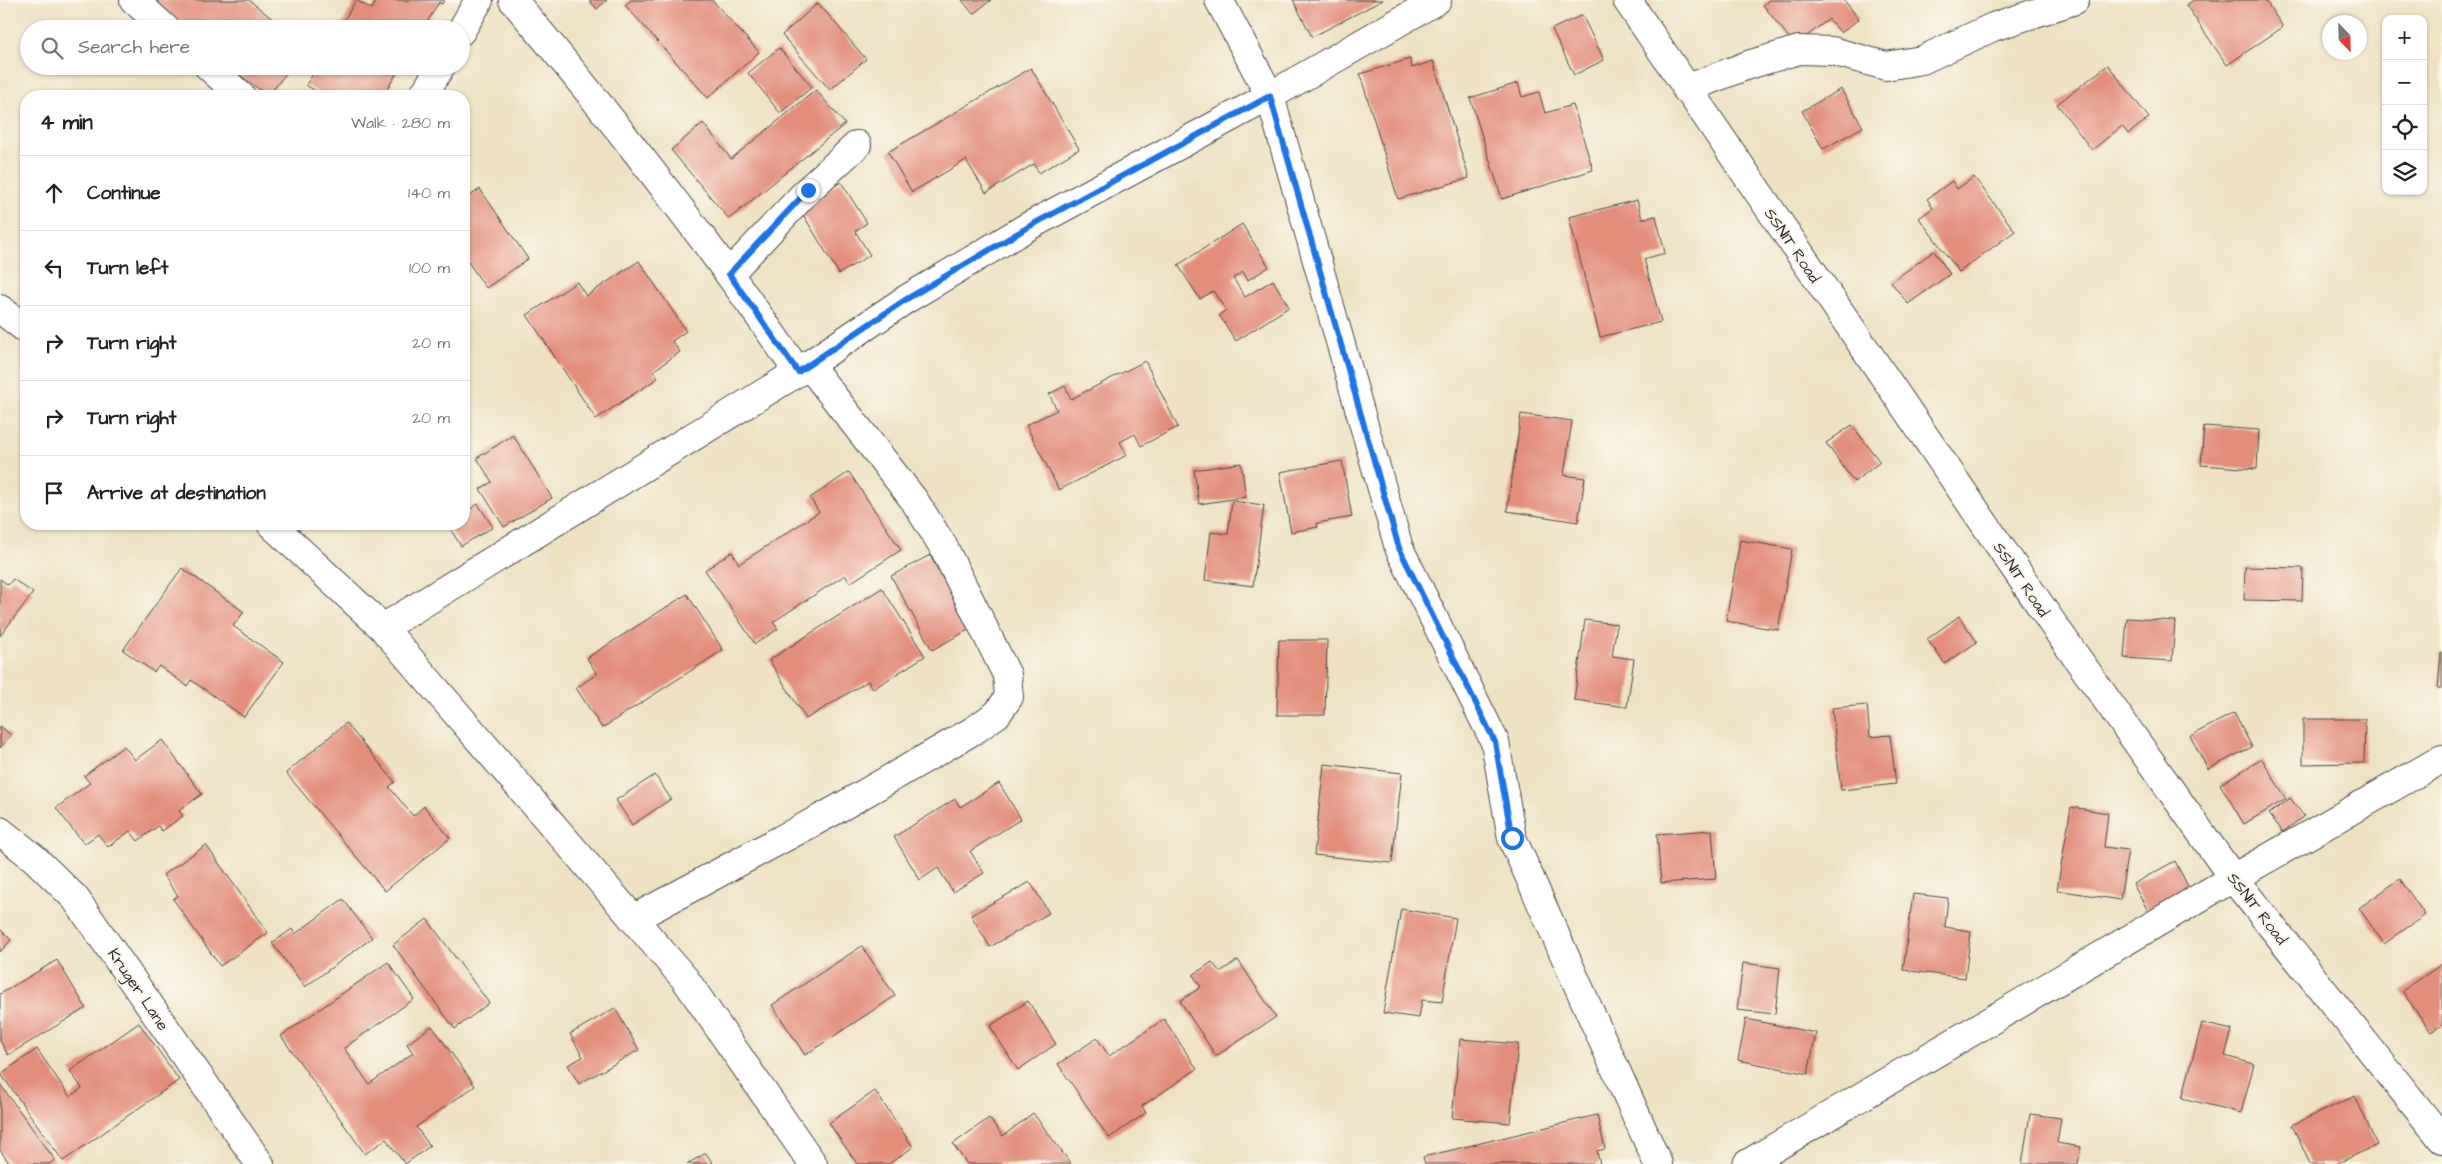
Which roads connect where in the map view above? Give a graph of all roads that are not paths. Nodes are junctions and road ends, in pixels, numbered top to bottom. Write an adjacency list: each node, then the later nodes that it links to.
1 (134, 0): 8 (street)
2 (479, 0): 9 (street)
3 (514, 0): 17 (street)
4 (1219, 0): 15 (street)
5 (1437, 0): 15 (street)
6 (1627, 0): 12 (street, SSNIT Road)
7 (2075, 0): 12 (street)
8 (156, 20)
9 (467, 20)
10 (218, 75): 13 (street)
11 (436, 75): 14 (street)
12 (1686, 89): 25 (street, SSNIT Road)
13 (234, 90)
14 (427, 90)
15 (1270, 96): 20 (street); 30 (street)
16 (857, 145): 17 (street)
17 (729, 274): 20 (street)
18 (0, 309): 19 (street)
19 (20, 324)
20 (804, 368): 22 (street); 26 (street)
21 (277, 530): 22 (street)
22 (383, 628): 26 (street)
23 (2442, 759): 25 (street)
24 (0, 831): 28 (street, Kruger Lane)
25 (2233, 878): 27 (street, SSNIT Road); 31 (street)
26 (633, 919): 29 (street)
27 (2442, 1139)
28 (260, 1164)
29 (813, 1164)
30 (1658, 1164)
31 (1747, 1164)

